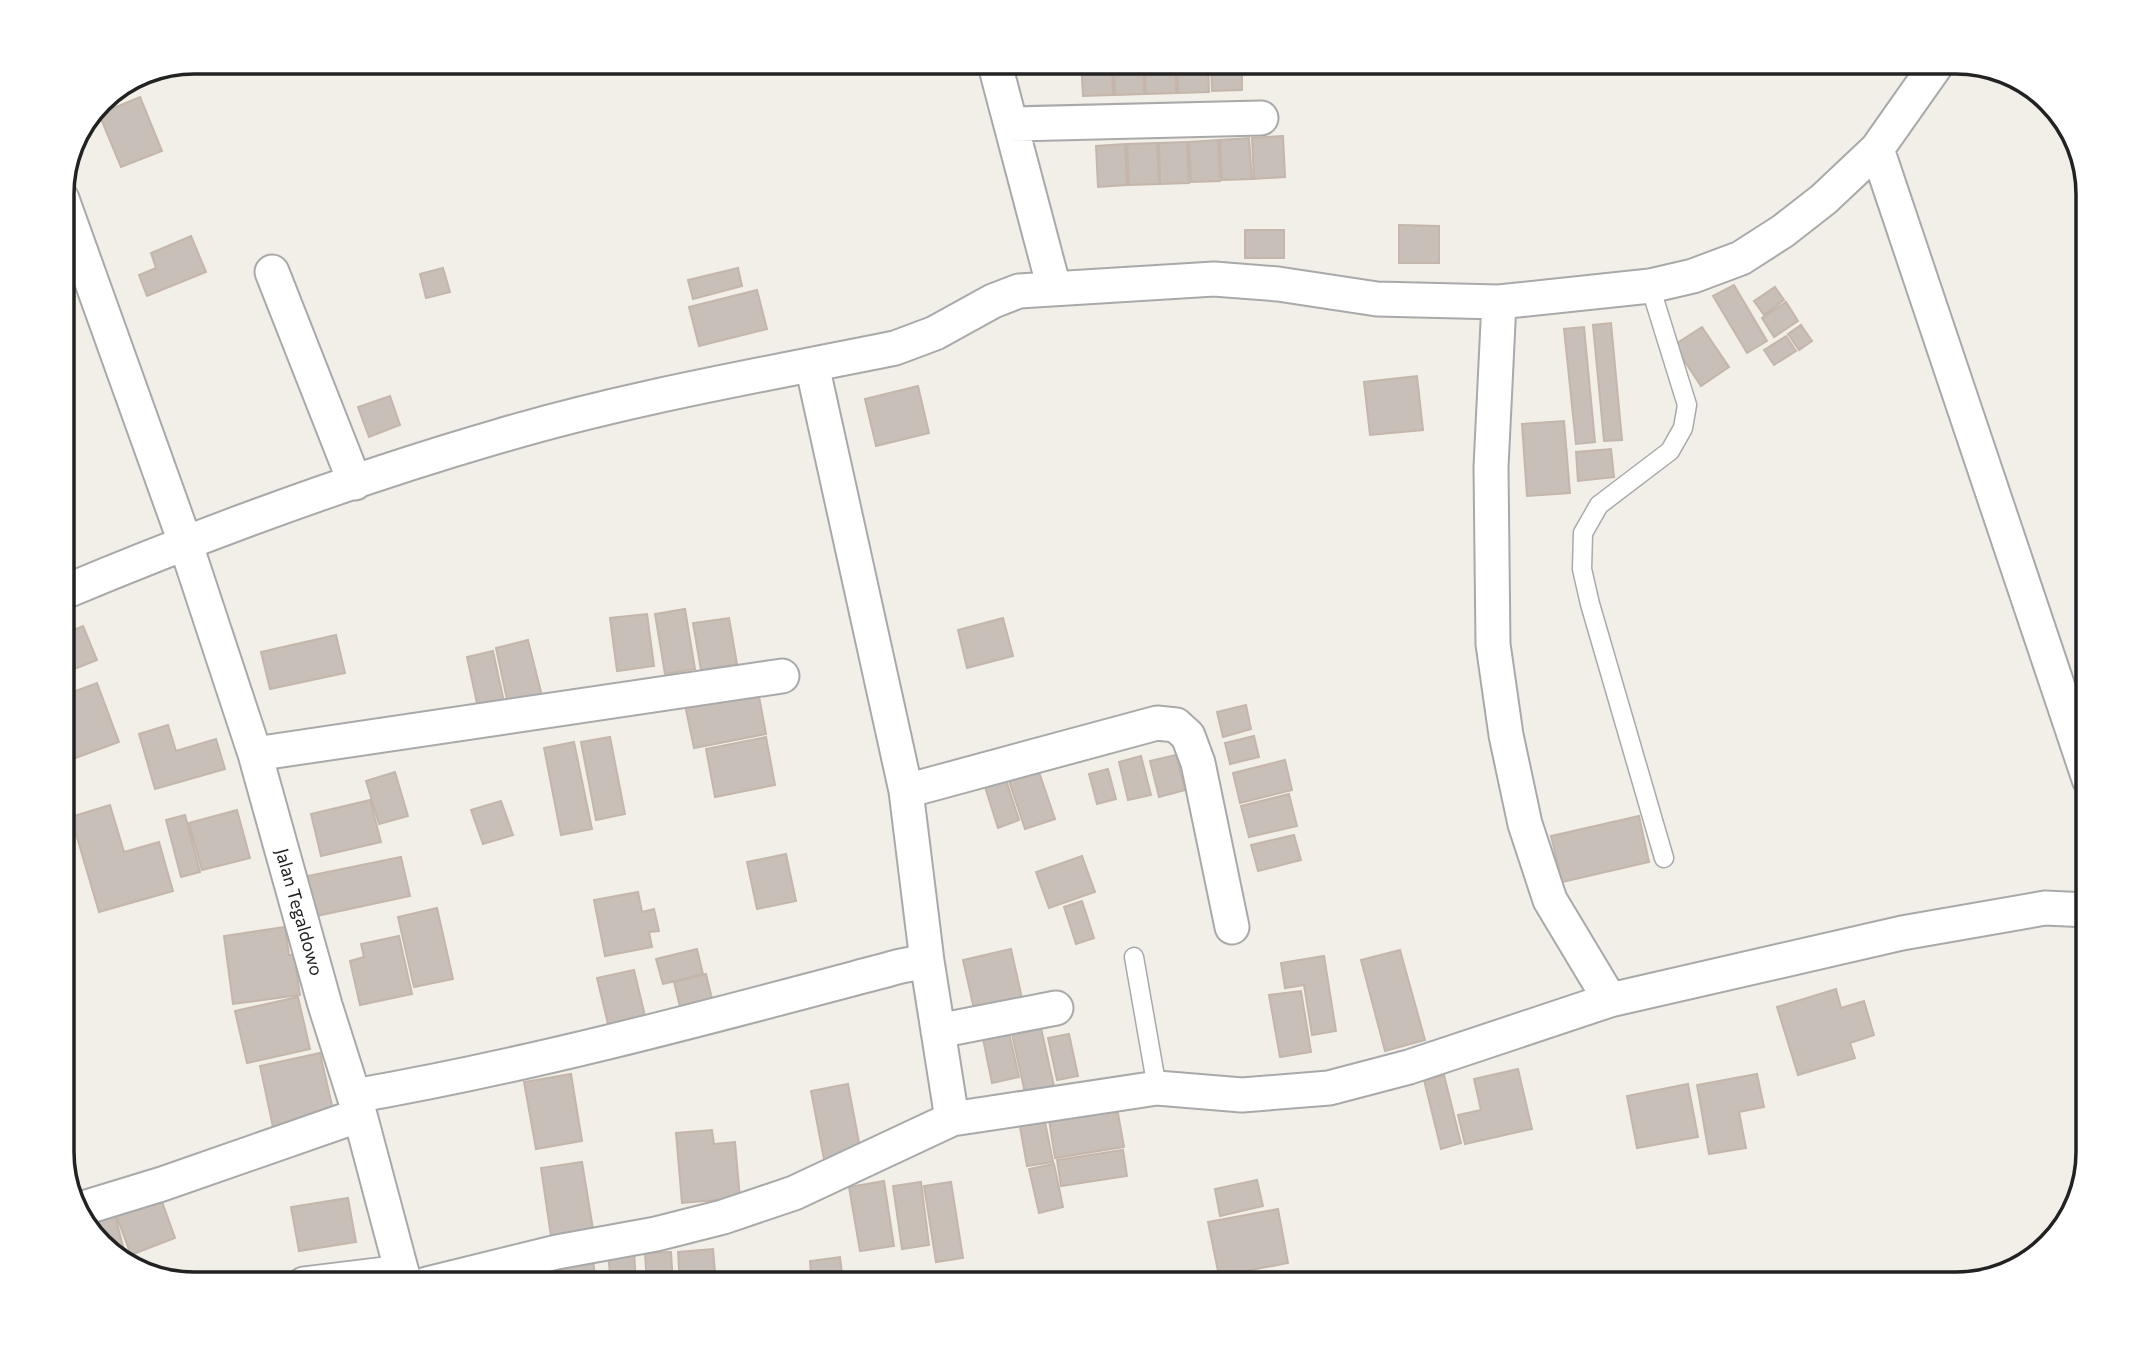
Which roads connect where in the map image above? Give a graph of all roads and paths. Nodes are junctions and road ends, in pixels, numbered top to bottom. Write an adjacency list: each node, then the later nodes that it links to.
1 (997, 74): 4 (street)
2 (1930, 74): 5 (street)
3 (1261, 118): 4 (street)
4 (1011, 124): 9 (street)
5 (1877, 149): 8 (street); 16 (street)
6 (74, 232): 13 (street, Jalan Tegaldowo)
7 (272, 272): 12 (street)
8 (1650, 286): 10 (street); 19 (lane)
9 (1054, 288): 10 (street); 11 (street)
10 (1499, 302): 24 (street)
11 (812, 365): 12 (street); 18 (street)
12 (355, 483): 13 (street)
13 (185, 542): 14 (street); 17 (street, Jalan Tegaldowo)
14 (74, 588)
15 (782, 676): 17 (street)
16 (2076, 740)
17 (255, 754): 28 (street, Jalan Tegaldowo)
18 (905, 791): 21 (street); 23 (street)
19 (1664, 858)
20 (2076, 909): 24 (street)
21 (1232, 927)
22 (1134, 957): 27 (lane)
23 (927, 961): 26 (street); 28 (street)
24 (1610, 1000): 27 (street)
25 (1056, 1008): 26 (street)
26 (938, 1031): 29 (street)
27 (1157, 1088): 29 (street)
28 (357, 1106): 30 (street); 31 (street, Jalan Tegaldowo)
29 (952, 1119): 32 (street)
30 (87, 1207)
31 (409, 1271)
32 (459, 1271)

